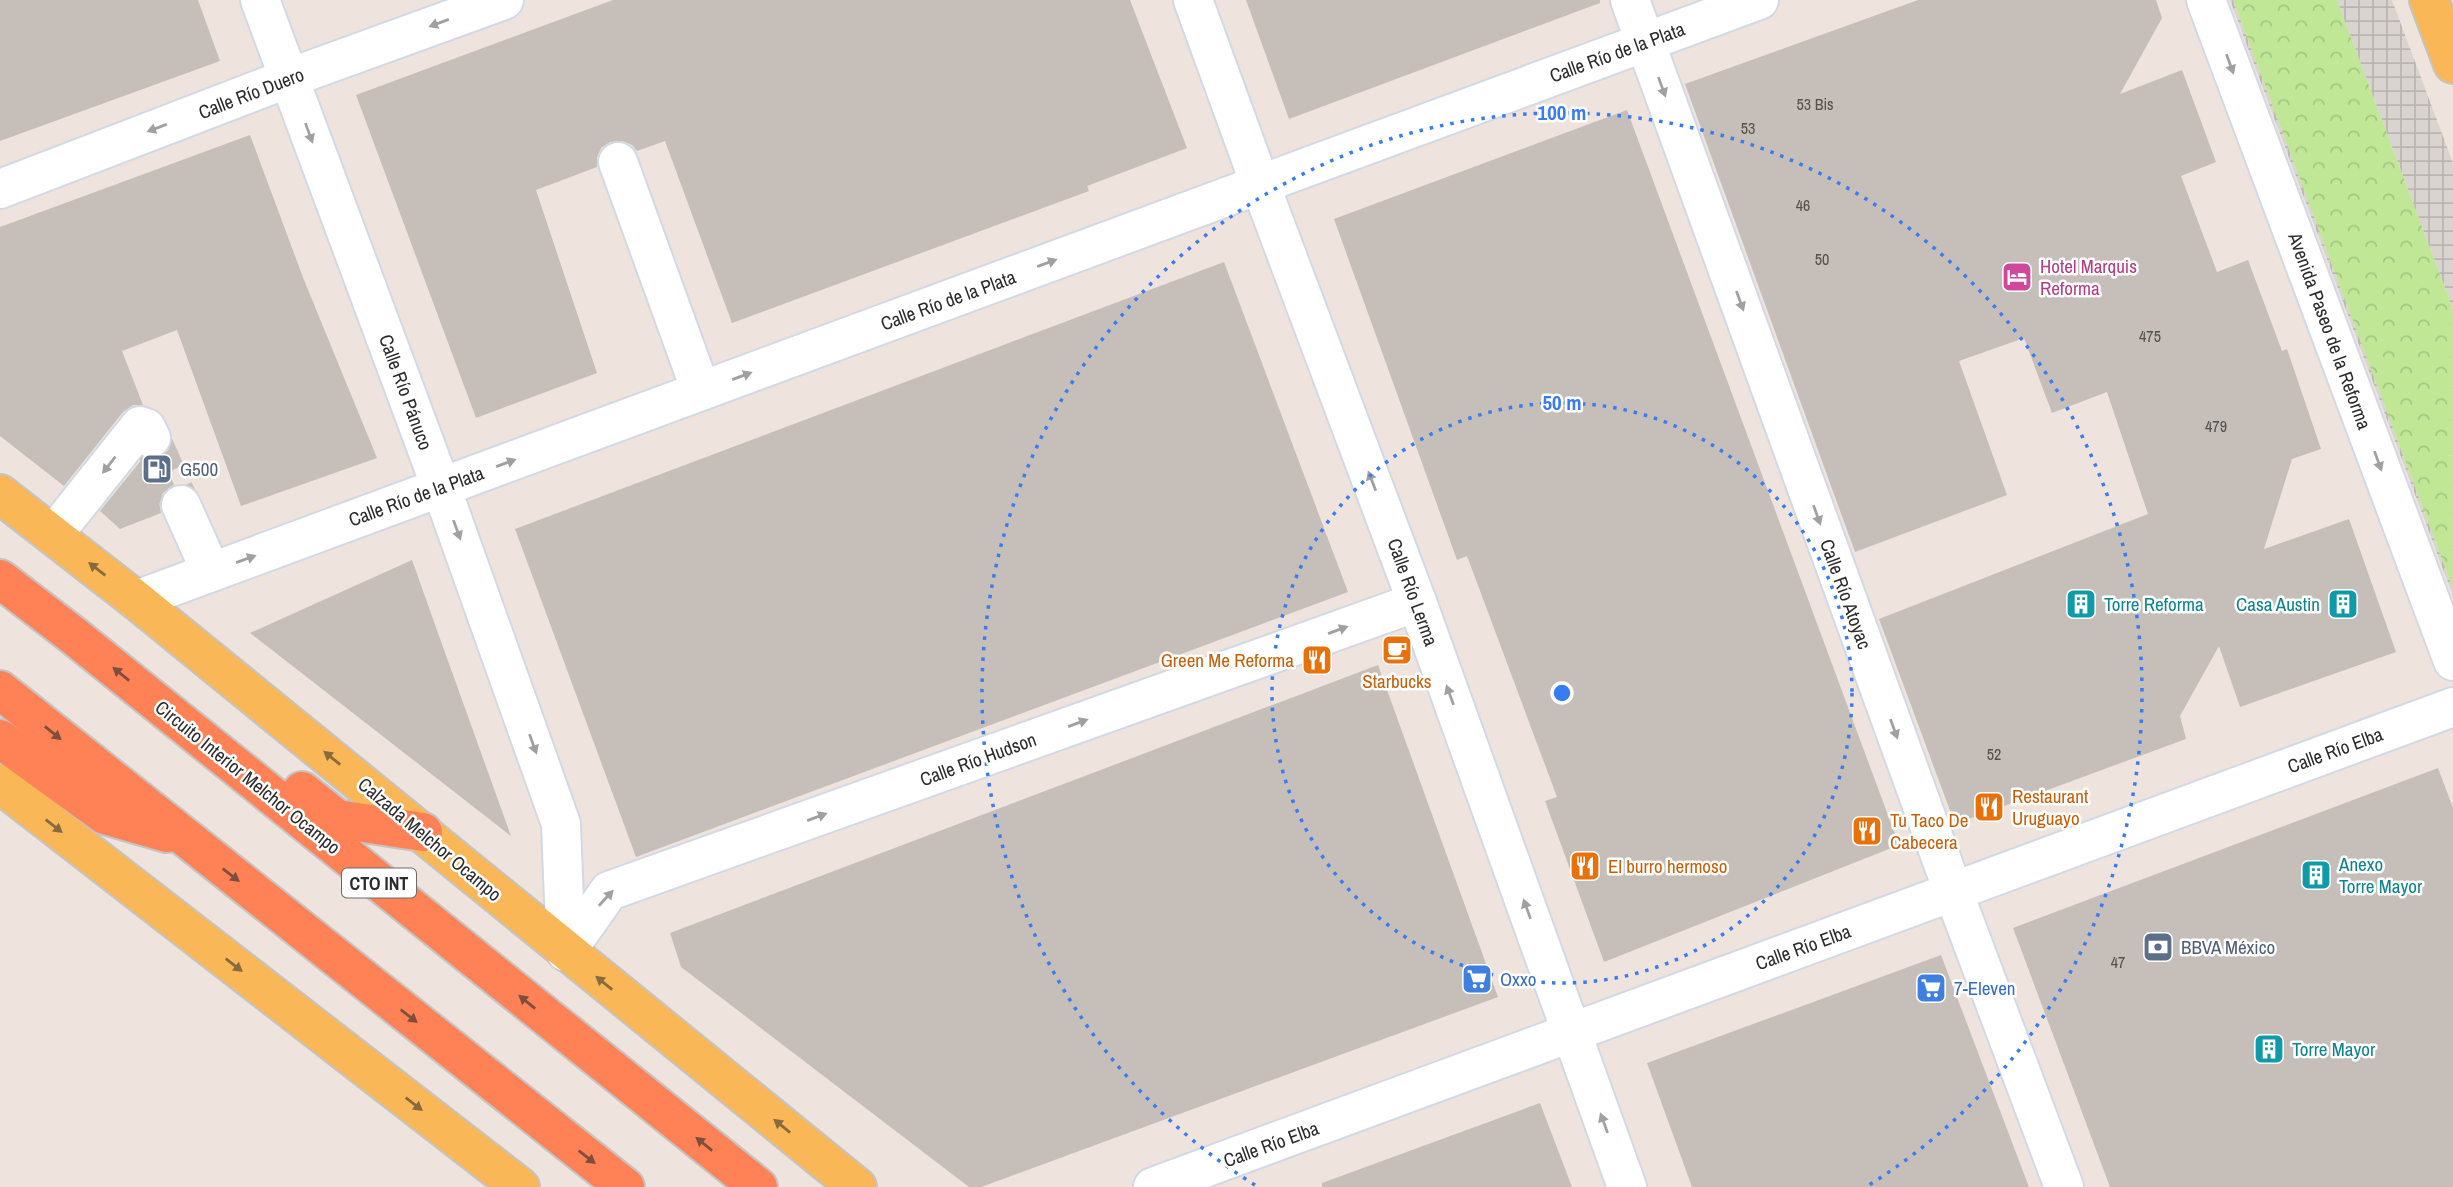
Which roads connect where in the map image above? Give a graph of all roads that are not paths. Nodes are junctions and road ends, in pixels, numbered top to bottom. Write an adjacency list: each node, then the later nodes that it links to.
1 (260, 0): 10 (street, Calle Río Pánuco)
2 (504, 0): 10 (street, Calle Río Duero, one-way to 10)
3 (1193, 0): 12 (street, Calle Río Lerma)
4 (1630, 0): 8 (street, Calle Río Atoyac)
5 (1759, 0): 8 (street, Calle Río de la Plata)
6 (2206, 0): 24 (street, Avenida Paseo de la Reforma, one-way to 24)
7 (2429, 0): 9 (main road)
8 (1646, 42): 12 (street, Calle Río de la Plata); 32 (street, Calle Río Atoyac, one-way to 32)
9 (2453, 64)
10 (289, 78): 13 (street, Calle Río Duero, one-way to 13); 16 (street, Calle Río Pánuco, one-way to 16)
11 (618, 162): 14 (street)
12 (1260, 184): 14 (street, Calle Río de la Plata, one-way to 12); 23 (street, Calle Río Lerma, one-way to 12)
13 (0, 189)
14 (701, 391): 16 (street, Calle Río de la Plata, one-way to 14)
15 (151, 438): 19 (street, one-way to 19)
16 (442, 487): 20 (street, Calle Río de la Plata, one-way to 16); 33 (street, Calle Río Pánuco, one-way to 33)
17 (0, 494): 19 (main road, Calzada Melchor Ocampo)
18 (181, 505): 20 (street)
19 (53, 535): 22 (main road, Calzada Melchor Ocampo, one-way to 19)
20 (211, 572): 22 (street, Calle Río de la Plata)
21 (0, 579): 27 (highway, Circuito Interior Melchor Ocampo / CTO INT, one-way to 21)
22 (136, 600): 30 (main road, Calzada Melchor Ocampo, one-way to 22)
23 (1417, 602): 33 (street, Calle Río Hudson, one-way to 23); 34 (street, Calle Río Lerma, one-way to 23)
24 (2453, 662)
25 (0, 690): 31 (highway, one-way to 31)
26 (2453, 707): 32 (street, Calle Río Elba)
27 (167, 712): 30 (highway); 38 (highway, Circuito Interior Melchor Ocampo / CTO INT, one-way to 27)
28 (0, 739): 31 (highway)
29 (0, 784): 36 (main road, one-way to 36)
30 (423, 832): 33 (main road, Calzada Melchor Ocampo)
31 (183, 838): 37 (highway, one-way to 37)
32 (1953, 891): 34 (street, Calle Río Elba); 42 (street, Calle Río Atoyac)
33 (566, 952): 35 (main road, Calzada Melchor Ocampo, one-way to 33)
34 (1571, 1034): 40 (street, Calle Río Elba); 41 (street, Calle Río Lerma, one-way to 34)
35 (846, 1178): 39 (street)
36 (520, 1187)
37 (625, 1187)
38 (758, 1187)
39 (878, 1187)
40 (1153, 1187)
41 (1628, 1187)
42 (2064, 1187)

